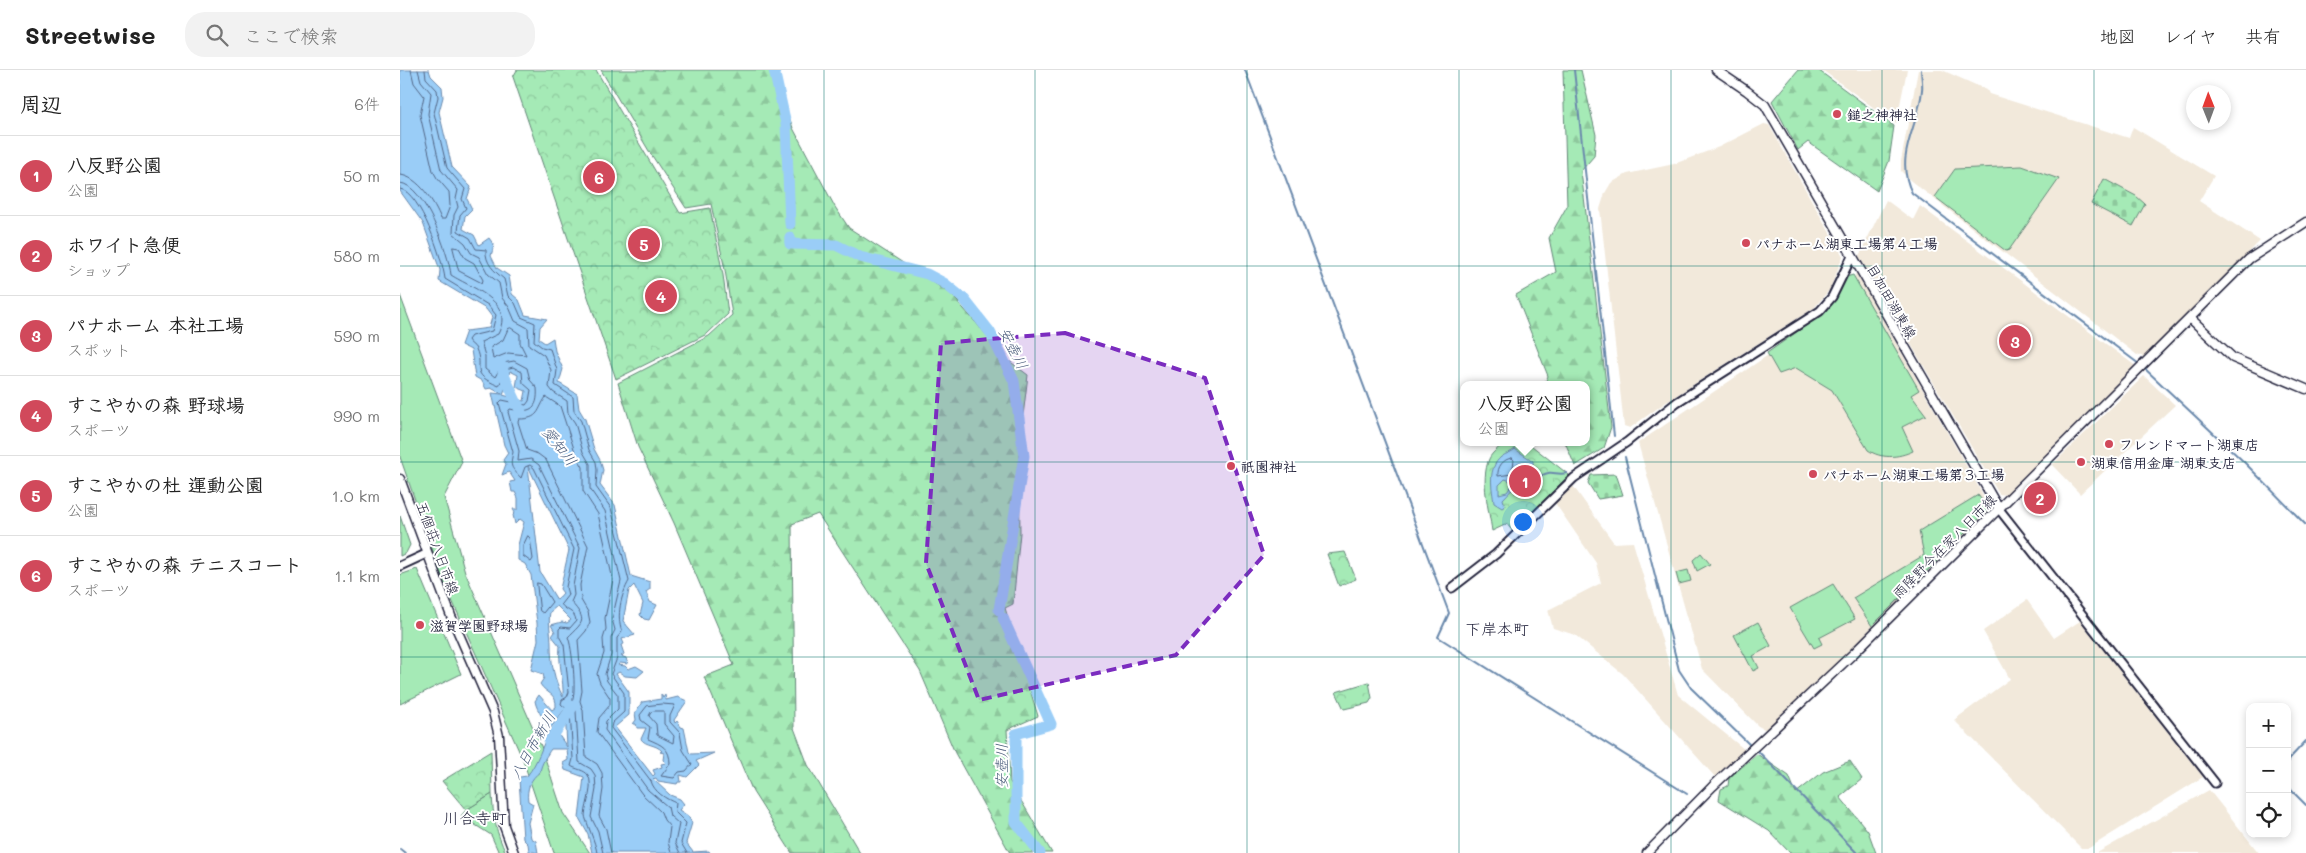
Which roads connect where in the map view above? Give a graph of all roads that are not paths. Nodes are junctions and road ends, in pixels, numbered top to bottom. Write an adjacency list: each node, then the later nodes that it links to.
1 (1716, 70): 3 (main road, 目加田湖東線)
2 (2306, 222): 4 (main road, 雨降野今在家八日市線)
3 (1852, 256): 7 (main road, 目加田湖東線); 10 (street)
4 (2191, 319): 5 (main road); 7 (main road, 雨降野今在家八日市線)
5 (2306, 389)
6 (400, 480): 8 (main road, 五個荘八日市線)
7 (1999, 509): 11 (street); 13 (main road, 雨降野今在家八日市線)
8 (426, 554): 9 (street); 12 (main road, 五個荘八日市線)
9 (400, 566)
10 (1452, 588)
11 (2214, 783)
12 (514, 853)
13 (1647, 853)

